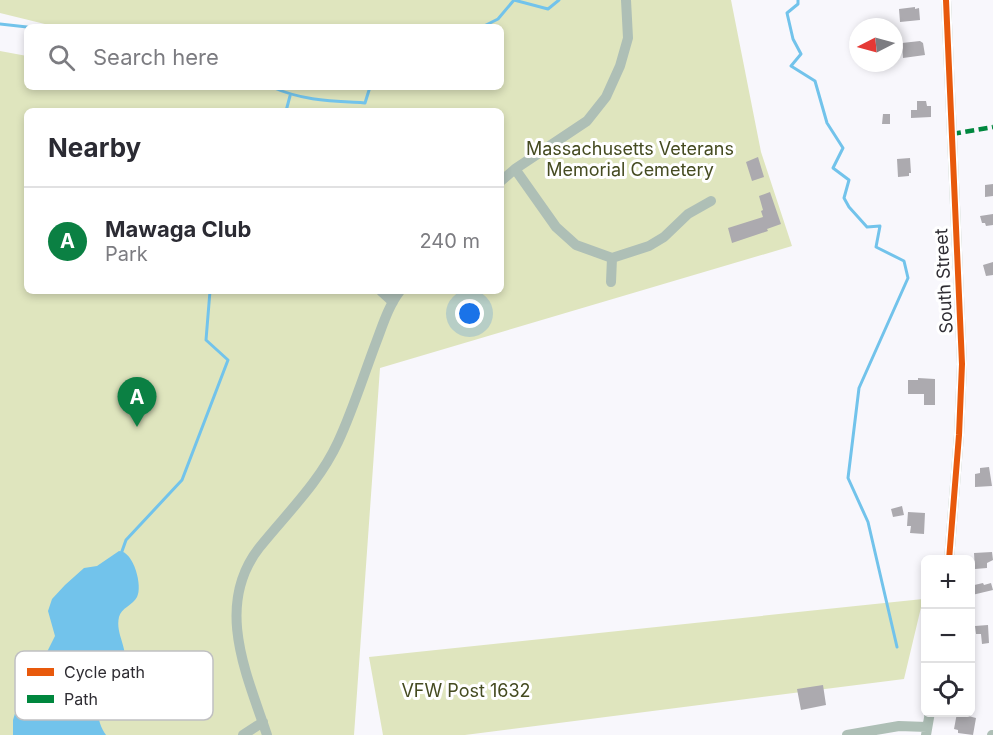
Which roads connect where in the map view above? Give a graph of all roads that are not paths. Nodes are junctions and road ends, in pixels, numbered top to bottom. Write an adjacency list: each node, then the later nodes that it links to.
1 (626, 0): 3 (street)
2 (946, 0): 11 (street, South Street)
3 (515, 169): 4 (street); 6 (street)
4 (504, 178)
5 (711, 201): 6 (street)
6 (612, 258): 7 (street)
7 (612, 282)
8 (384, 294): 10 (street)
9 (398, 294): 10 (street)
10 (393, 302): 12 (street)
11 (949, 555)
12 (263, 722): 14 (street); 15 (street)
13 (927, 731): 16 (street)
14 (243, 735)
15 (267, 735)
16 (847, 735)

